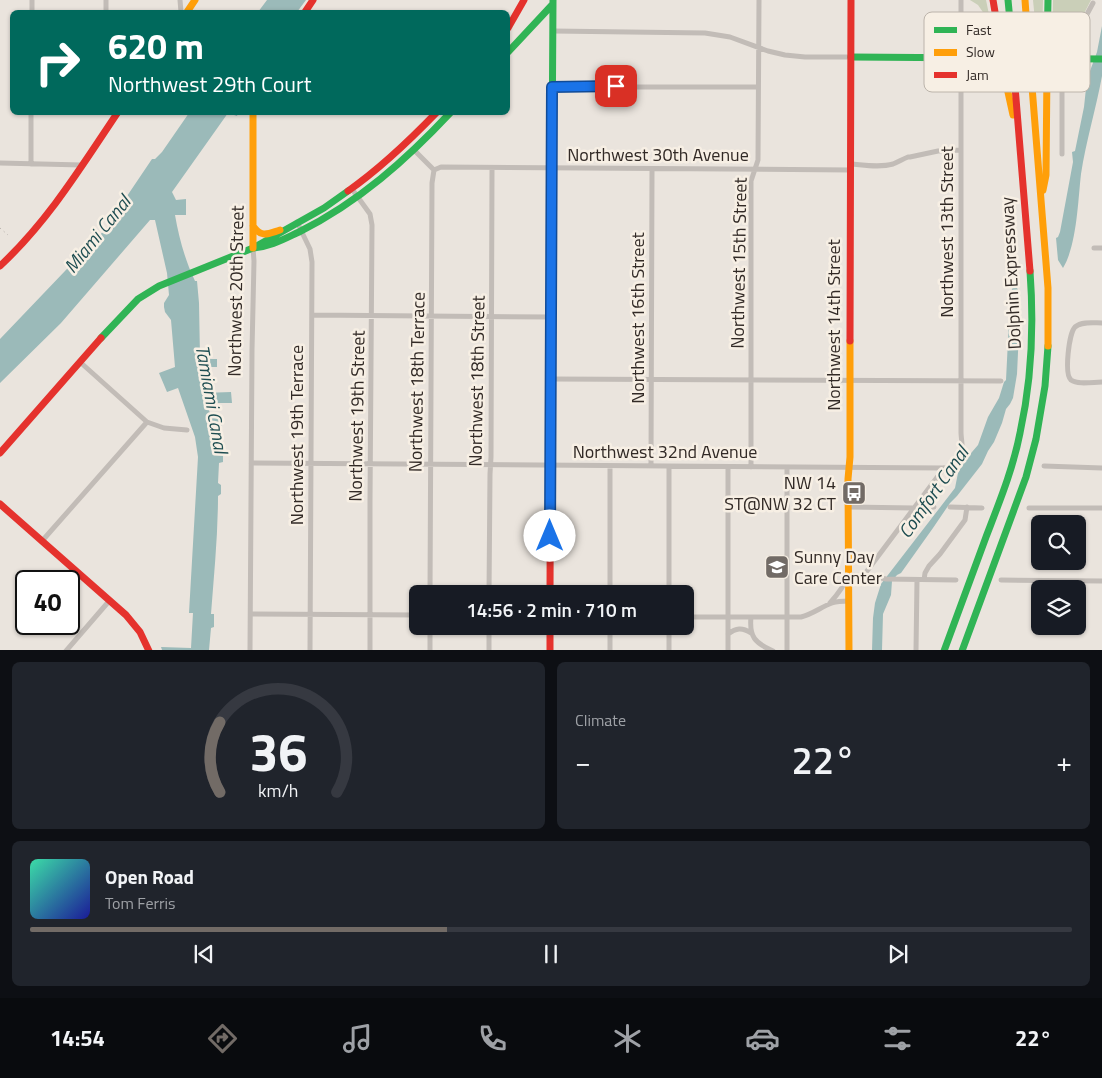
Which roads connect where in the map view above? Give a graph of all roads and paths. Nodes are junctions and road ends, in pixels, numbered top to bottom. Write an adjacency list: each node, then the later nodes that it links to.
1 (524, 0): 8 (main road)
2 (758, 0): 10 (street, Northwest 15th Street)
3 (851, 0): 12 (main road, Northwest 14th Street)
4 (552, 2): 7 (main road); 9 (main road)
5 (1093, 3): 6 (street)
6 (1088, 12)
7 (538, 21): 9 (main road); 11 (main road)
8 (510, 24)
9 (553, 31): 10 (street); 14 (main road)
10 (758, 47): 12 (street); 15 (street, Northwest 15th Street)
11 (510, 50)
12 (851, 57): 13 (main road); 32 (main road, Northwest 14th Street)
13 (924, 58)
14 (552, 87): 15 (street); 34 (main road)
15 (758, 87): 36 (street, Northwest 15th Street)
16 (961, 92): 27 (street, Northwest 13th Street)
17 (1012, 92): 107 (main road, Dolphin Expressway)
18 (1032, 92): 40 (main road, Dolphin Expressway, bridge)
19 (1047, 92): 40 (main road, bridge)
20 (1062, 92): 28 (street)
21 (31, 115): 30 (street)
22 (115, 115): 31 (main road)
23 (253, 115): 41 (main road, Northwest 20th Street)
24 (434, 115): 38 (main road)
25 (448, 115): 26 (main road)
26 (414, 150): 37 (street); 39 (main road)
27 (962, 150): 32 (street, Northwest 30th Avenue); 59 (street, Northwest 13th Street)
28 (1062, 154)
29 (0, 163): 30 (street)
30 (31, 164): 31 (street)
31 (82, 165): 47 (main road)
32 (851, 167): 36 (street, Northwest 30th Avenue); 58 (main road, Northwest 14th Street)
33 (492, 168): 34 (street, Northwest 30th Avenue); 37 (street, Northwest 30th Avenue); 51 (street, Northwest 18th Street)
34 (552, 168): 35 (street, Northwest 30th Avenue); 52 (main road)
35 (652, 169): 36 (street, Northwest 30th Avenue); 56 (street, Northwest 16th Street)
36 (755, 169): 57 (street, Northwest 15th Street)
37 (434, 170): 50 (street, Northwest 18th Terrace)
38 (352, 189): 39 (street, Northwest 19th Street); 43 (main road)
39 (358, 197): 43 (main road); 49 (street, Northwest 19th Street)
40 (1041, 197): 142 (main road, Dolphin Expressway)
41 (253, 226): 42 (main road); 44 (main road, Northwest 20th Street)
42 (288, 227): 43 (main road); 44 (main road)
43 (300, 227): 44 (main road); 48 (street, Northwest 19th Terrace)
44 (253, 248): 54 (main road); 65 (street, Northwest 20th Street)
45 (1094, 248): 46 (street)
46 (1102, 248)
47 (0, 266)
48 (312, 315): 49 (street); 66 (street, Northwest 19th Terrace)
49 (372, 316): 50 (street); 67 (street, Northwest 19th Street)
50 (432, 316): 51 (street); 68 (street, Northwest 18th Terrace)
51 (492, 317): 52 (street); 70 (street, Northwest 18th Street)
52 (551, 317): 55 (main road)
53 (1102, 323): 61 (street)
54 (80, 362): 62 (street); 64 (main road)
55 (551, 379): 56 (street); 71 (main road)
56 (651, 380): 57 (street); 73 (street, Northwest 16th Street)
57 (750, 380): 58 (street); 75 (street, Northwest 15th Street)
58 (850, 381): 59 (street); 79 (main road, Northwest 14th Street)
59 (961, 381): 60 (street); 69 (street, Northwest 13th Street)
60 (1001, 381)
61 (1102, 382)
62 (146, 422): 63 (street); 93 (street)
63 (187, 430)
64 (0, 452)
65 (251, 463): 66 (street, Northwest 32nd Avenue); 110 (street, Northwest 20th Street)
66 (310, 464): 67 (street, Northwest 32nd Avenue); 111 (street, Northwest 19th Terrace)
67 (370, 464): 68 (street, Northwest 32nd Avenue); 112 (street, Northwest 19th Street)
68 (430, 464): 70 (street, Northwest 32nd Avenue); 101 (street, Northwest 18th Terrace)
69 (958, 464): 81 (street, Northwest 32nd Avenue)
70 (490, 465): 71 (street, Northwest 32nd Avenue); 102 (street, Northwest 18th Street)
71 (550, 466): 72 (street, Northwest 32nd Avenue); 103 (main road)
72 (610, 466): 73 (street, Northwest 32nd Avenue); 104 (street)
73 (651, 466): 74 (street, Northwest 32nd Avenue)
74 (669, 466): 77 (street, Northwest 32nd Avenue); 105 (street)
75 (751, 466): 77 (street, Northwest 32nd Avenue); 78 (street, Northwest 32nd Avenue)
76 (1044, 466): 82 (street)
77 (728, 467): 117 (street)
78 (787, 467): 79 (street, Northwest 32nd Avenue); 116 (street)
79 (849, 467): 80 (street, Northwest 32nd Avenue); 85 (main road, Northwest 14th Street)
80 (929, 468): 81 (street, Northwest 32nd Avenue); 83 (street)
81 (944, 468): 83 (street)
82 (1102, 468)
83 (934, 481): 89 (street)
84 (0, 504): 93 (main road)
85 (849, 507): 89 (street); 94 (main road, Northwest 14th Street)
86 (934, 507): 89 (street)
87 (950, 507): 88 (street)
88 (967, 507): 90 (street); 97 (street)
89 (914, 508): 95 (street)
90 (982, 508)
91 (1029, 508): 92 (street)
92 (1102, 508)
93 (42, 542): 106 (main road)
94 (849, 575): 95 (street); 108 (main road, Northwest 14th Street); 109 (street)
95 (864, 575): 96 (street)
96 (917, 580): 97 (street); 139 (street)
97 (924, 580): 98 (street)
98 (956, 580)
99 (1001, 580): 100 (street)
100 (1102, 580)
101 (430, 585)
102 (489, 585)
103 (550, 585)
104 (610, 585)
105 (669, 585)
106 (110, 600): 125 (street); 126 (main road)
107 (963, 600): 140 (main road); 141 (main road, Dolphin Expressway)
108 (849, 601): 109 (street); 138 (main road, Northwest 14th Street)
109 (830, 604): 116 (street)
110 (251, 614): 111 (street); 127 (street, Northwest 20th Street)
111 (310, 615): 112 (street); 128 (street, Northwest 19th Terrace)
112 (370, 615): 113 (street); 129 (street, Northwest 19th Street)
113 (409, 615)
114 (694, 617): 117 (street)
115 (751, 617): 116 (street); 117 (street); 118 (street)
116 (787, 617): 137 (street)
117 (728, 618): 119 (street)
118 (751, 633): 119 (street); 136 (street)
119 (728, 634): 135 (street)
120 (430, 635): 130 (street)
121 (489, 635): 131 (street)
122 (550, 635): 132 (main road)
123 (610, 635): 133 (street)
124 (669, 635): 134 (street)
125 (66, 650)
126 (149, 650)
127 (250, 650)
128 (310, 650)
129 (370, 650)
130 (430, 650)
131 (489, 650)
132 (550, 650)
133 (610, 650)
134 (669, 650)
135 (728, 650)
136 (773, 650)
137 (787, 650)
138 (849, 650)
139 (916, 650)
140 (939, 650)
141 (944, 650)
142 (962, 650)

